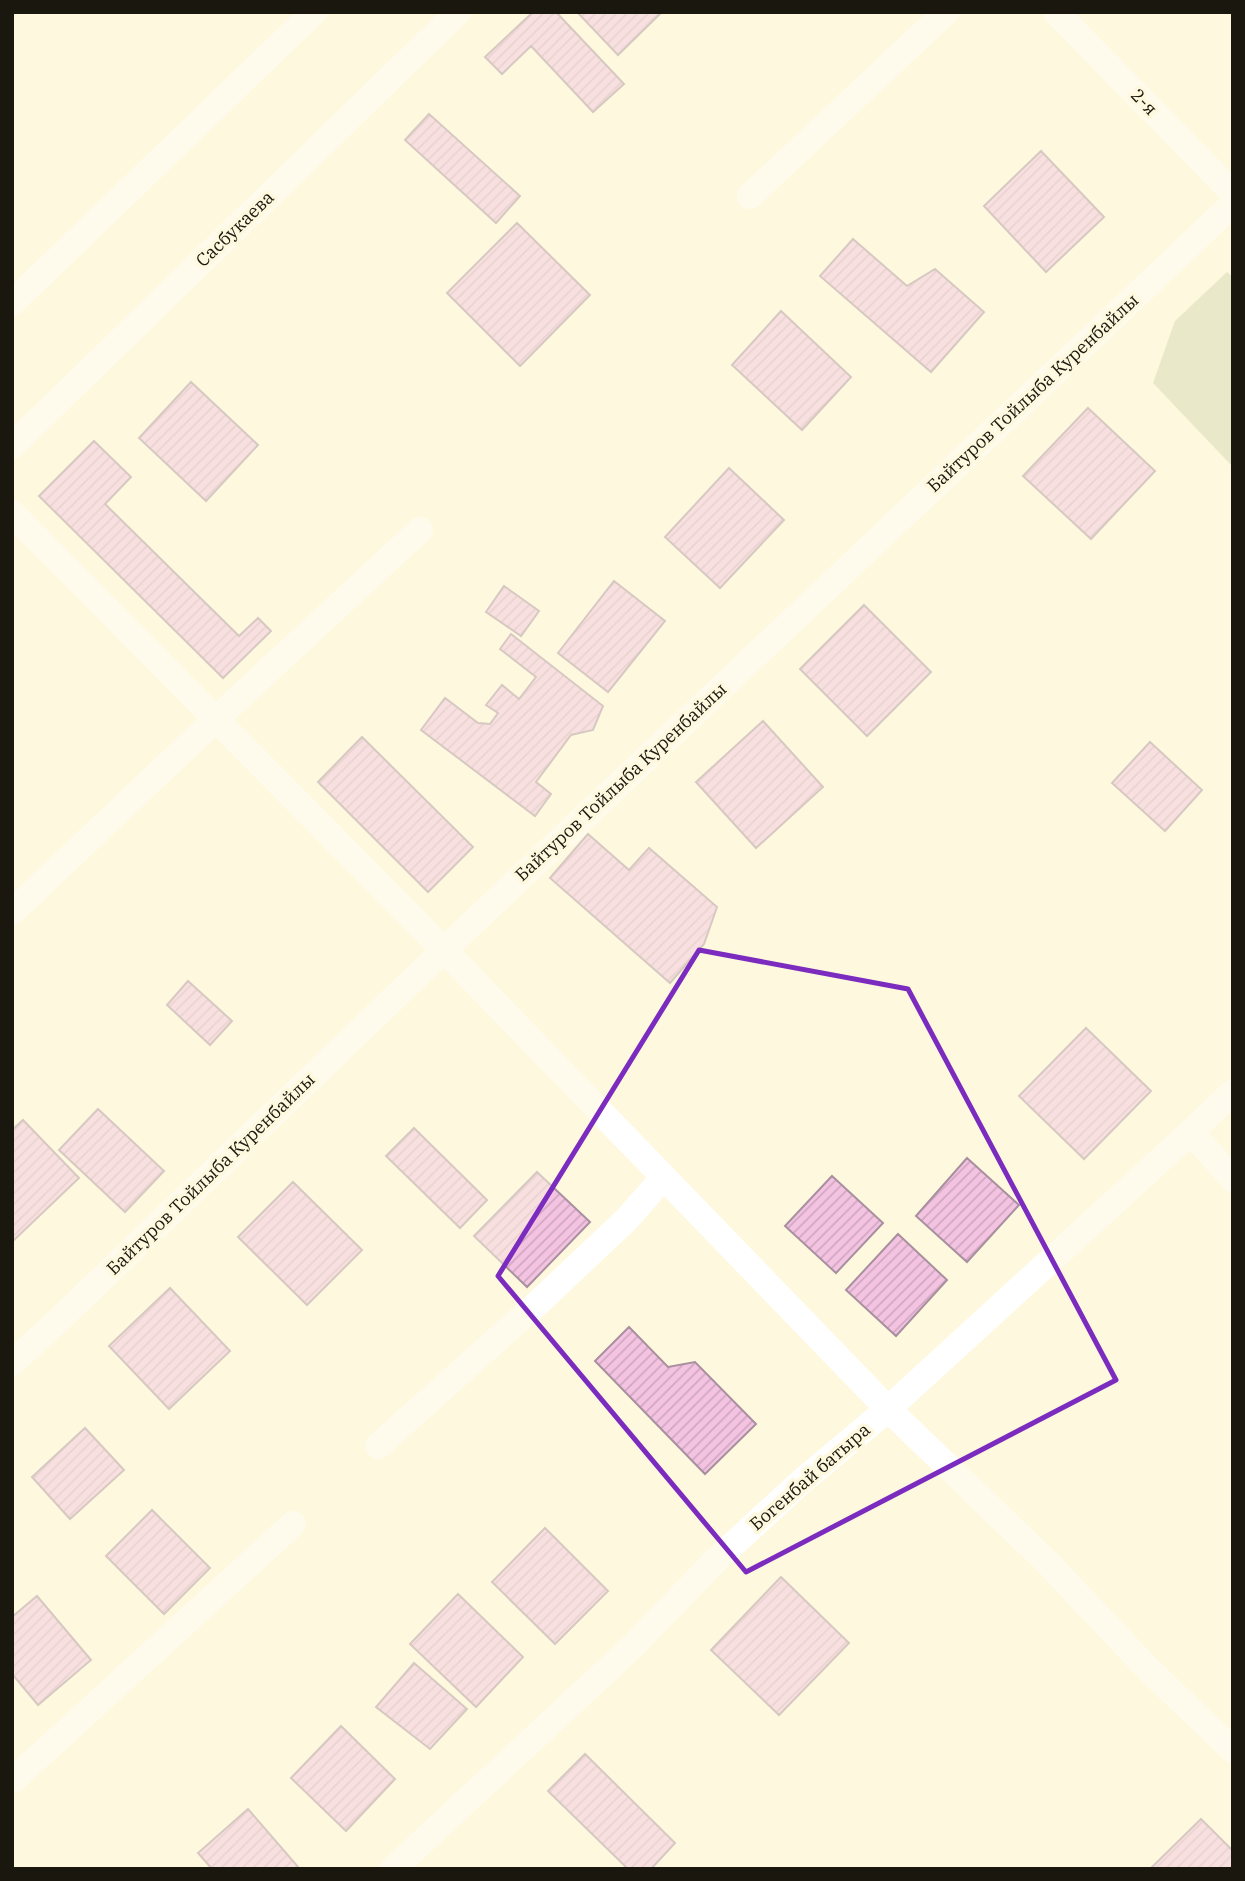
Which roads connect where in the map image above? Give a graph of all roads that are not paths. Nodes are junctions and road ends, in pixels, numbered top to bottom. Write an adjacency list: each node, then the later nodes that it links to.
1 (314, 12): 8 (street)
2 (458, 12): 9 (street, Сасбукаева)
3 (946, 12): 6 (street)
4 (1056, 12): 5 (street, 2-я)
5 (1233, 193)
6 (750, 196)
7 (1233, 204): 14 (street, Байтуров Тойлыба Куренбайлы)
8 (12, 303)
9 (12, 446)
10 (12, 513): 12 (street)
11 (420, 530): 12 (street)
12 (216, 719): 13 (street); 14 (street)
13 (12, 912)
14 (444, 950): 17 (street); 19 (street, Байтуров Тойлыба Куренбайлы)
15 (1233, 1092): 16 (street, Богенбай батыра)
16 (1191, 1132): 18 (street); 20 (street, Богенбай батыра)
17 (664, 1177): 20 (street); 21 (street)
18 (1233, 1179)
19 (12, 1363)
20 (888, 1409): 23 (street); 25 (street, Богенбай батыра)
21 (378, 1446)
22 (293, 1524): 24 (street)
23 (1233, 1750)
24 (12, 1781)
25 (393, 1869)

